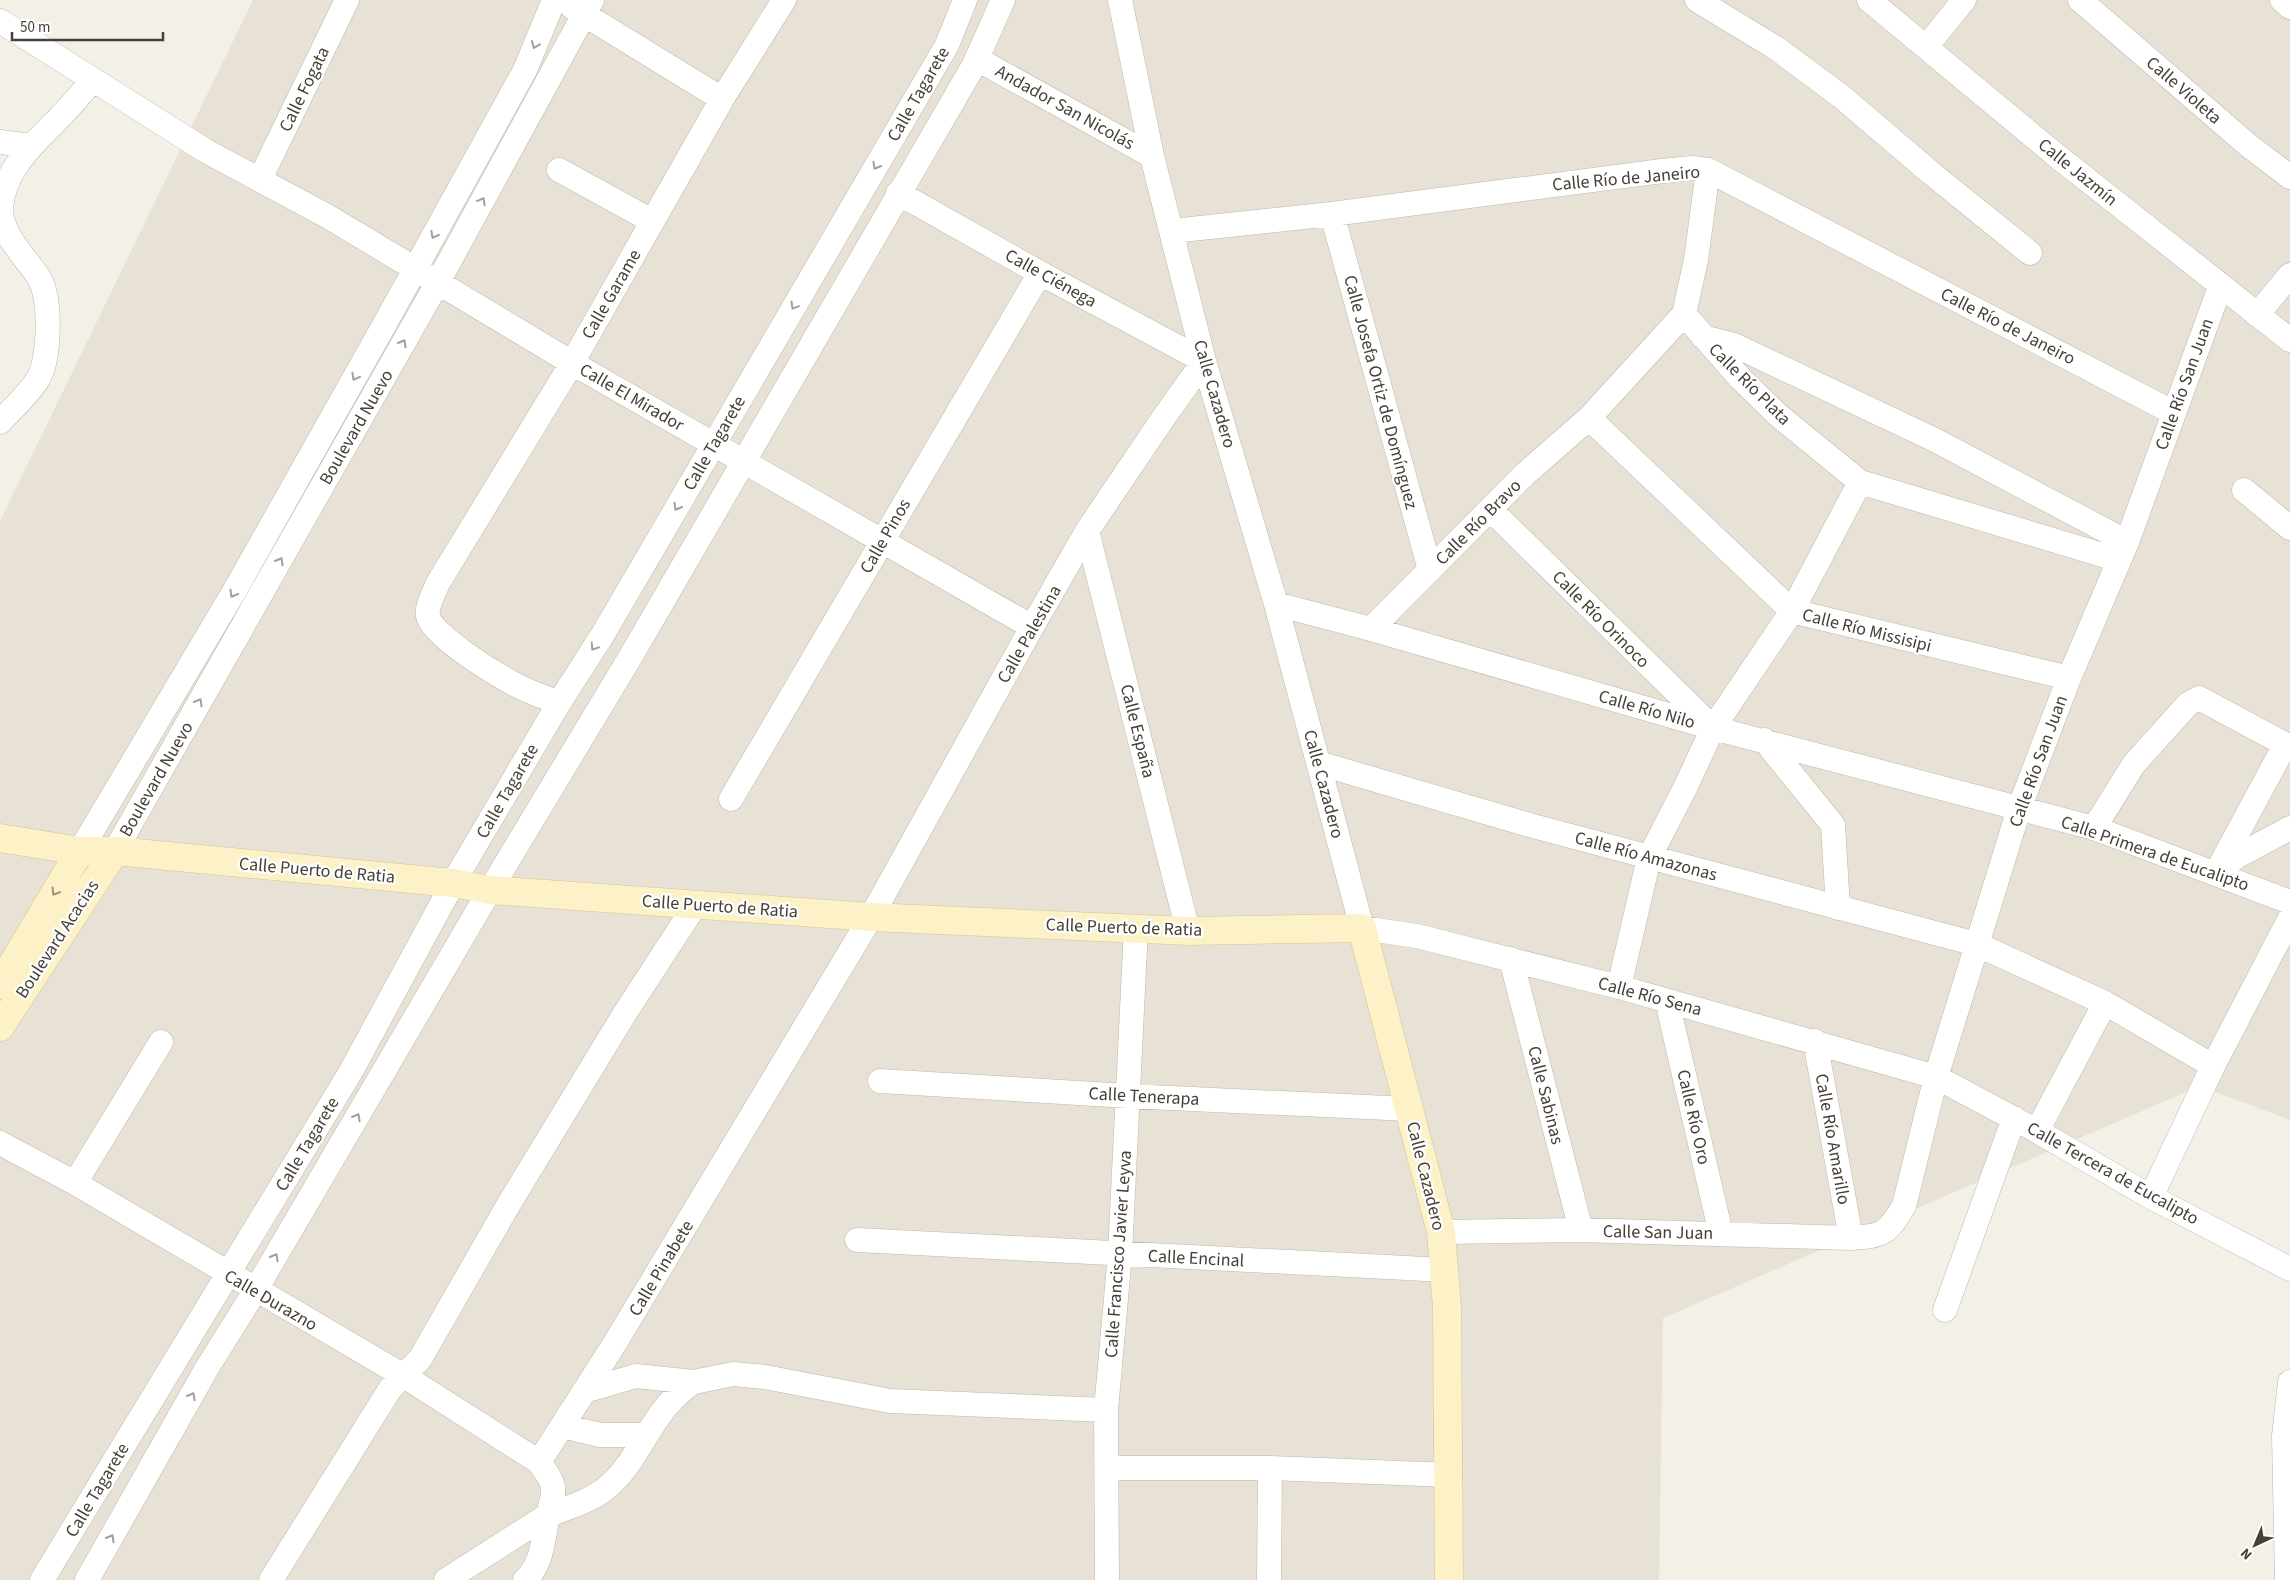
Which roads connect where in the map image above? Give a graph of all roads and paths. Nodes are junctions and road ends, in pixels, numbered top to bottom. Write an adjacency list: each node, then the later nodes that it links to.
1 (347, 0): 25 (street, Calle Fogata)
2 (556, 0): 12 (street); 31 (street, Boulevard Nuevo, one-way to 31)
3 (784, 0): 18 (street, Calle Garame)
4 (965, 0): 45 (street, Calle Tagarete, one-way to 45)
5 (1004, 0): 16 (street, Calle Tagarete)
6 (1120, 0): 21 (street, Calle Cazadero)
7 (1697, 0): 30 (street)
8 (1869, 0): 15 (street, Calle Jazmín)
9 (1964, 0): 15 (street)
10 (2080, 0): 24 (street, Calle Violeta)
11 (2282, 0): 13 (street)
12 (589, 7): 18 (street); 34 (street, Boulevard Nuevo, one-way to 12)
13 (2290, 7)
14 (0, 21): 17 (street, Calle El Mirador)
15 (1926, 47): 35 (street, Calle Jazmín)
16 (977, 58): 21 (street, Andador San Nicolás); 26 (street, Calle Tagarete)
17 (93, 80): 20 (street); 25 (street, Calle El Mirador)
18 (722, 99): 28 (street, Calle Garame)
19 (0, 142): 20 (street)
20 (30, 146): 44 (street)
21 (1152, 156): 29 (street, Calle Cazadero)
22 (560, 170): 28 (street)
23 (1708, 170): 27 (street, Calle Río de Janeiro); 36 (street); 42 (street, Calle Río de Janeiro)
24 (2290, 177)
25 (260, 179): 31 (street, Calle El Mirador)
26 (898, 193): 32 (street, Calle Ciénega); 46 (street, Calle Tagarete)
27 (1332, 214): 29 (street, Calle Río de Janeiro); 54 (street, Calle Josefa Ortiz de Domínguez)
28 (652, 222): 41 (street, Calle Garame)
29 (1172, 231): 40 (street, Calle Cazadero)
30 (2030, 253)
31 (415, 269): 34 (street, Calle El Mirador); 70 (street, Boulevard Nuevo, one-way to 70)
32 (1040, 273): 40 (street, Calle Ciénega); 52 (street, Calle Pinos)
33 (2290, 275): 37 (street)
34 (438, 282): 41 (street, Calle El Mirador); 71 (street, Boulevard Nuevo, one-way to 34)
35 (2220, 287): 37 (street, Calle Jazmín); 42 (street, Calle Río San Juan)
36 (1684, 314): 38 (street); 43 (street, Calle Río Bravo)
37 (2257, 315): 39 (street, Calle Jazmín)
38 (1703, 337): 47 (street, Calle Río Plata); 53 (street, Calle Río Plata)
39 (2290, 340)
40 (1204, 361): 51 (street, Calle Palestina); 55 (street, Calle Cazadero)
41 (572, 363): 45 (street, Calle El Mirador); 60 (street, Calle Garame)
42 (2174, 413): 53 (street, Calle Río San Juan)
43 (1589, 418): 49 (street, Calle Río Bravo); 56 (street, Calle Río Missisipi)
44 (0, 422)
45 (713, 443): 46 (street, Calle El Mirador); 60 (street, Calle Tagarete, one-way to 60)
46 (743, 460): 52 (street, Calle El Mirador); 75 (street, Calle Tagarete)
47 (1860, 482): 53 (street, Calle Río Plata); 56 (street)
48 (2244, 490): 50 (street)
49 (1490, 509): 54 (street, Calle Río Bravo); 61 (street, Calle Río Orinoco)
50 (2290, 528)
51 (1088, 531): 57 (street, Calle Palestina); 83 (street, Calle España)
52 (882, 540): 57 (street, Calle El Mirador); 65 (street, Calle Pinos)
53 (2123, 551): 59 (street, Calle Río San Juan)
54 (1430, 570): 58 (street, Calle Río Bravo)
55 (1276, 604): 58 (street, Calle Río Nilo); 64 (street, Calle Cazadero)
56 (1792, 611): 59 (street, Calle Río Missisipi); 61 (street)
57 (1032, 627): 79 (street, Calle Palestina)
58 (1371, 629): 61 (street, Calle Río Nilo)
59 (2069, 678): 66 (street, Calle Río San Juan)
60 (559, 703): 74 (street, Calle Tagarete)
61 (1713, 728): 62 (street, Calle Río Nilo); 72 (street)
62 (1764, 740): 66 (street, Calle Río Nilo); 78 (street)
63 (2288, 746): 67 (street); 73 (street)
64 (1318, 763): 72 (street, Calle Río Amazonas); 82 (street, Calle Cazadero)
65 (731, 799)
66 (2019, 809): 67 (street, Calle Primera de Eucalipto); 84 (street, Calle Río San Juan)
67 (2094, 828): 73 (street, Calle Primera de Eucalipto)
68 (2290, 828): 73 (street)
69 (0, 838): 70 (street, Calle Puerto de Ratia)
70 (80, 851): 71 (street, Calle Puerto de Ratia); 86 (street, Boulevard Acacias, one-way to 86)
71 (115, 851): 74 (street, Calle Puerto de Ratia); 90 (street, Boulevard Acacias)
72 (1649, 858): 78 (street, Calle Río Amazonas); 87 (street)
73 (2216, 873): 76 (street, Calle Primera de Eucalipto)
74 (453, 883): 75 (street, Calle Puerto de Ratia); 94 (street, Calle Tagarete)
75 (490, 890): 77 (street, Calle Puerto de Ratia); 97 (street, Calle Tagarete)
76 (2290, 902)
77 (696, 904): 79 (street, Calle Puerto de Ratia); 117 (street)
78 (1838, 908): 84 (street, Calle Río Amazonas)
79 (871, 917): 81 (street, Calle Puerto de Ratia); 120 (street, Calle Pinabete)
80 (2290, 918): 93 (street)
81 (1136, 928): 83 (street, Calle Puerto de Ratia); 98 (street, Calle Francisco Javier Leyva)
82 (1362, 928): 83 (street, Calle Puerto de Ratia); 85 (street, Calle Río Sena); 99 (street, Calle Cazadero)
83 (1188, 931)
84 (1976, 944): 89 (street, Calle Río Amazonas); 95 (street, Calle Río San Juan)
85 (1511, 959): 87 (street, Calle Río Sena); 105 (street, Calle Sabinas)
86 (0, 985)
87 (1618, 987): 88 (street, Calle Río Sena)
88 (1667, 1001): 91 (street, Calle Río Sena); 107 (street, Calle Río Oro)
89 (2105, 1003): 93 (street, Calle Río Amazonas); 101 (street)
90 (0, 1027)
91 (1815, 1041): 95 (street, Calle Río Sena); 109 (street, Calle Río Amarillo)
92 (161, 1042): 103 (street)
93 (2213, 1066): 104 (street)
94 (350, 1073): 97 (street); 114 (street, Calle Tagarete)
95 (1936, 1077): 100 (street, Calle Tercera de Eucalipto); 108 (street, Calle Río San Juan)
96 (880, 1081): 98 (street, Calle Tenerapa)
97 (374, 1089): 115 (street, Calle Tagarete, one-way to 97)
98 (1128, 1096): 99 (street, Calle Tenerapa); 111 (street, Calle Francisco Javier Leyva)
99 (1409, 1109): 106 (street, Calle Cazadero)
100 (2014, 1118): 101 (street, Calle Tercera de Eucalipto); 116 (street)
101 (2037, 1131): 104 (street, Calle Tercera de Eucalipto)
102 (0, 1143): 103 (street, Calle Durazno)
103 (75, 1183): 114 (street, Calle Durazno)
104 (2151, 1197): 112 (street, Calle Tercera de Eucalipto)
105 (1581, 1230): 106 (street, Calle San Juan); 107 (street, Calle San Juan)
106 (1441, 1232): 113 (street, Calle Cazadero)
107 (1721, 1234): 109 (street, Calle San Juan)
108 (1874, 1237): 109 (street, Calle San Juan)
109 (1851, 1238)
110 (857, 1240): 111 (street, Calle Encinal)
111 (1120, 1254): 113 (street, Calle Encinal); 121 (street, Calle Francisco Javier Leyva)
112 (2287, 1261)
113 (1445, 1270): 127 (street, Calle Cazadero)
114 (227, 1274): 115 (street, Calle Durazno); 129 (street, Calle Tagarete)
115 (256, 1291): 117 (street, Calle Durazno); 130 (street, Calle Tagarete, one-way to 115)
116 (1945, 1310)
117 (404, 1376): 124 (street, Calle Durazno); 131 (street)
118 (694, 1382): 120 (street); 121 (street); 123 (street)
119 (2290, 1382): 137 (street)
120 (584, 1391): 122 (street, Calle Pinabete)
121 (1106, 1410): 125 (street, Calle Francisco Javier Leyva)
122 (562, 1426): 123 (street); 124 (street, Calle Pinabete)
123 (646, 1435): 128 (street)
124 (539, 1462): 128 (street)
125 (1107, 1468): 126 (street); 134 (street, Calle Francisco Javier Leyva)
126 (1270, 1468): 127 (street); 135 (street)
127 (1450, 1476): 136 (street, Calle Cazadero)
128 (548, 1515): 132 (street); 133 (street)
129 (42, 1580)
130 (87, 1580)
131 (271, 1580)
132 (446, 1580)
133 (525, 1580)
134 (1108, 1580)
135 (1269, 1580)
136 (1449, 1580)
137 (2287, 1580)

